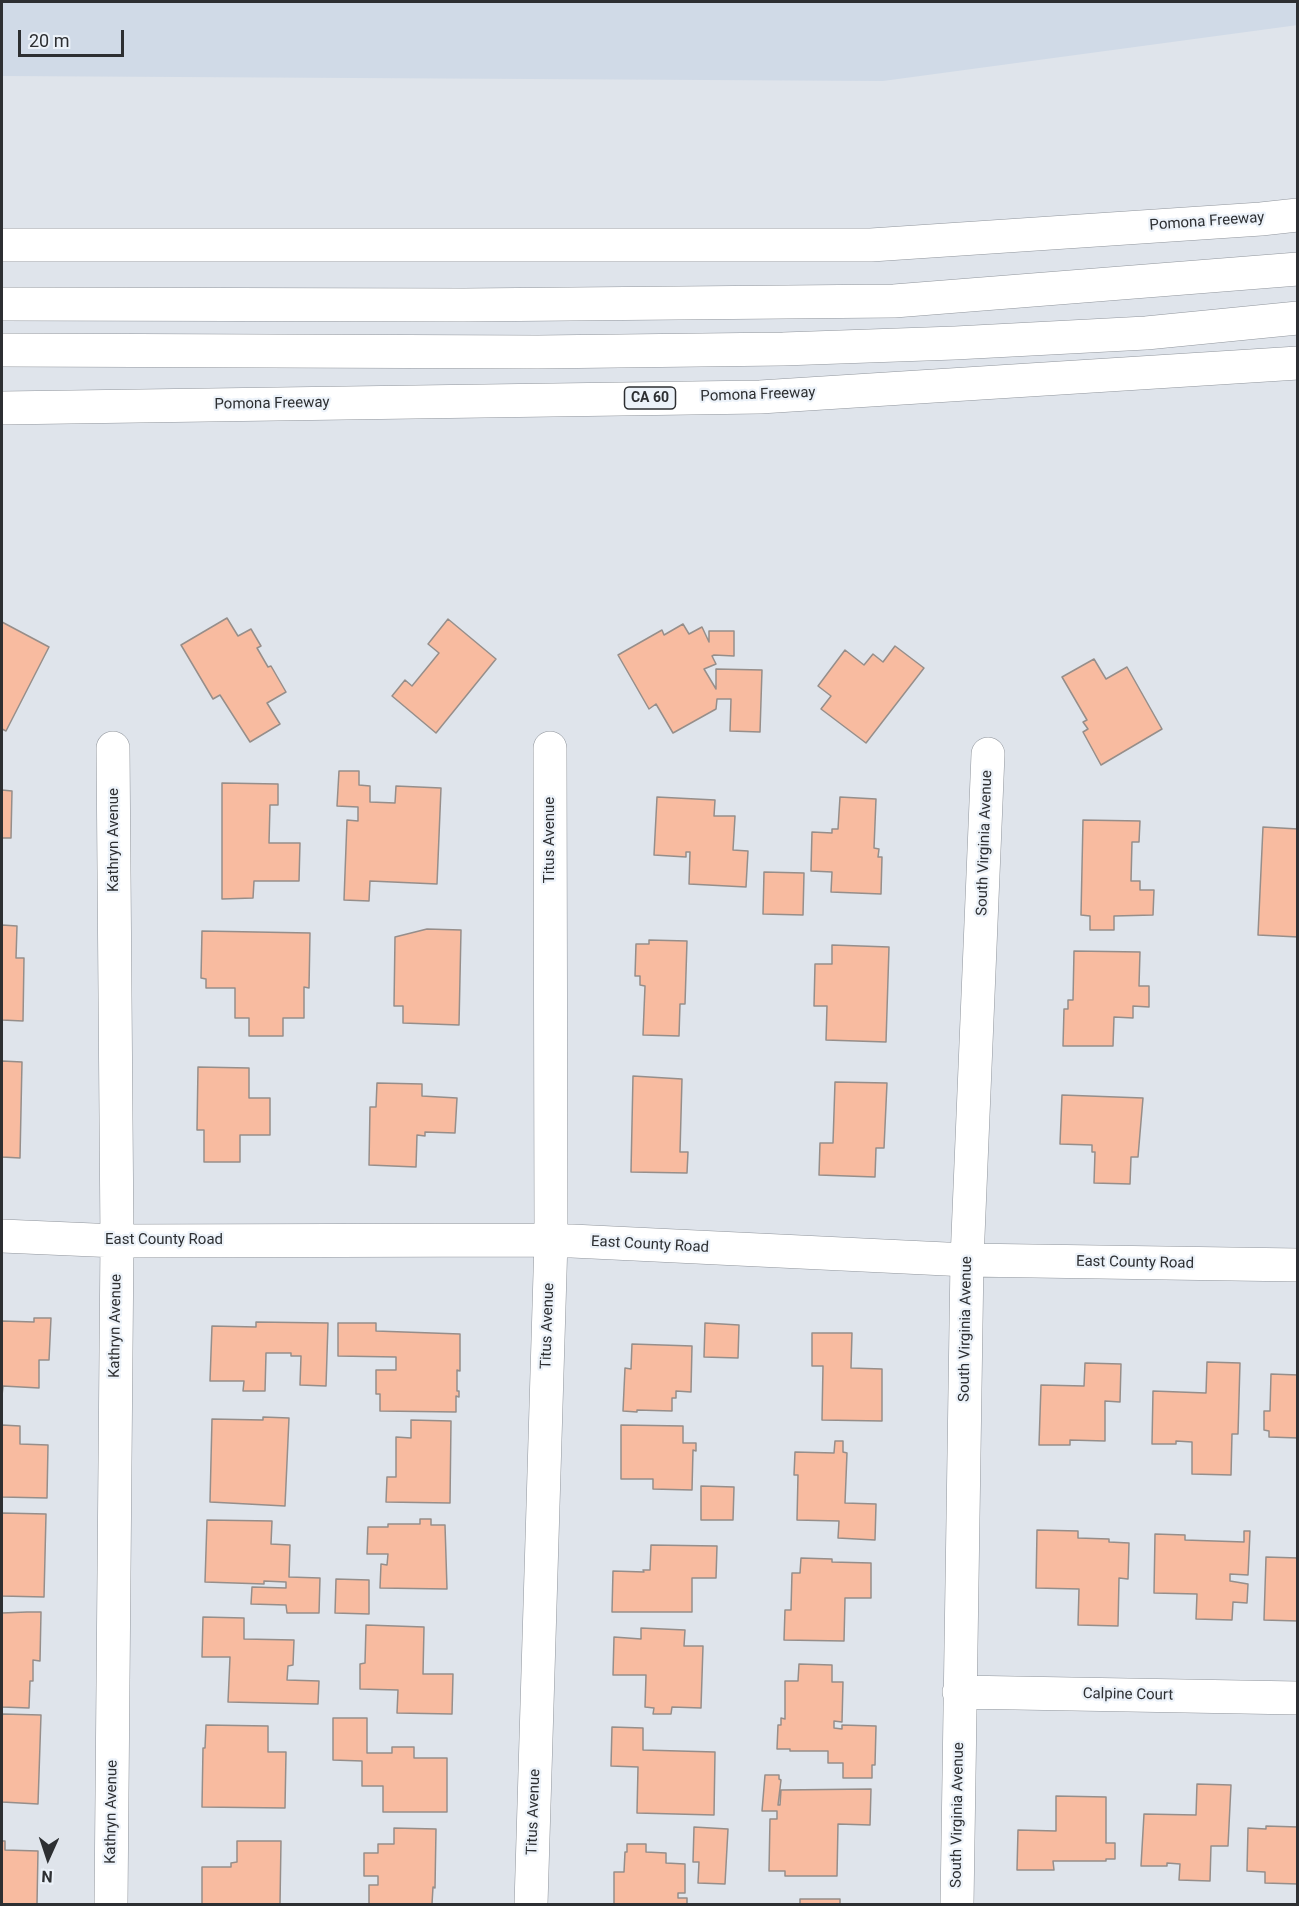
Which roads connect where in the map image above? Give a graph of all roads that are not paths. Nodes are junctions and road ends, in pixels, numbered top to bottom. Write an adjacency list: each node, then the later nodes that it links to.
1 (1298, 215): 2 (main road, Pomona Freeway)
2 (2, 245)
3 (1298, 269): 4 (main road)
4 (2, 304)
5 (1298, 318): 6 (main road)
6 (2, 350)
7 (1298, 363): 8 (main road, Pomona Freeway / CA 60)
8 (2, 408)
9 (113, 748): 14 (main road, Kathryn Avenue)
10 (550, 748): 13 (main road, Titus Avenue)
11 (988, 754): 15 (main road, South Virginia Avenue)
12 (2, 1236): 14 (main road, East County Road)
13 (551, 1240): 14 (main road, East County Road); 15 (main road, East County Road); 20 (main road, Titus Avenue)
14 (117, 1241): 19 (main road, Kathryn Avenue)
15 (967, 1260): 16 (main road, East County Road); 17 (main road, South Virginia Avenue)
16 (1298, 1265)
17 (959, 1692): 18 (main road, Calpine Court); 21 (main road, South Virginia Avenue)
18 (1298, 1698)
19 (111, 1905)
20 (531, 1905)
21 (957, 1905)

